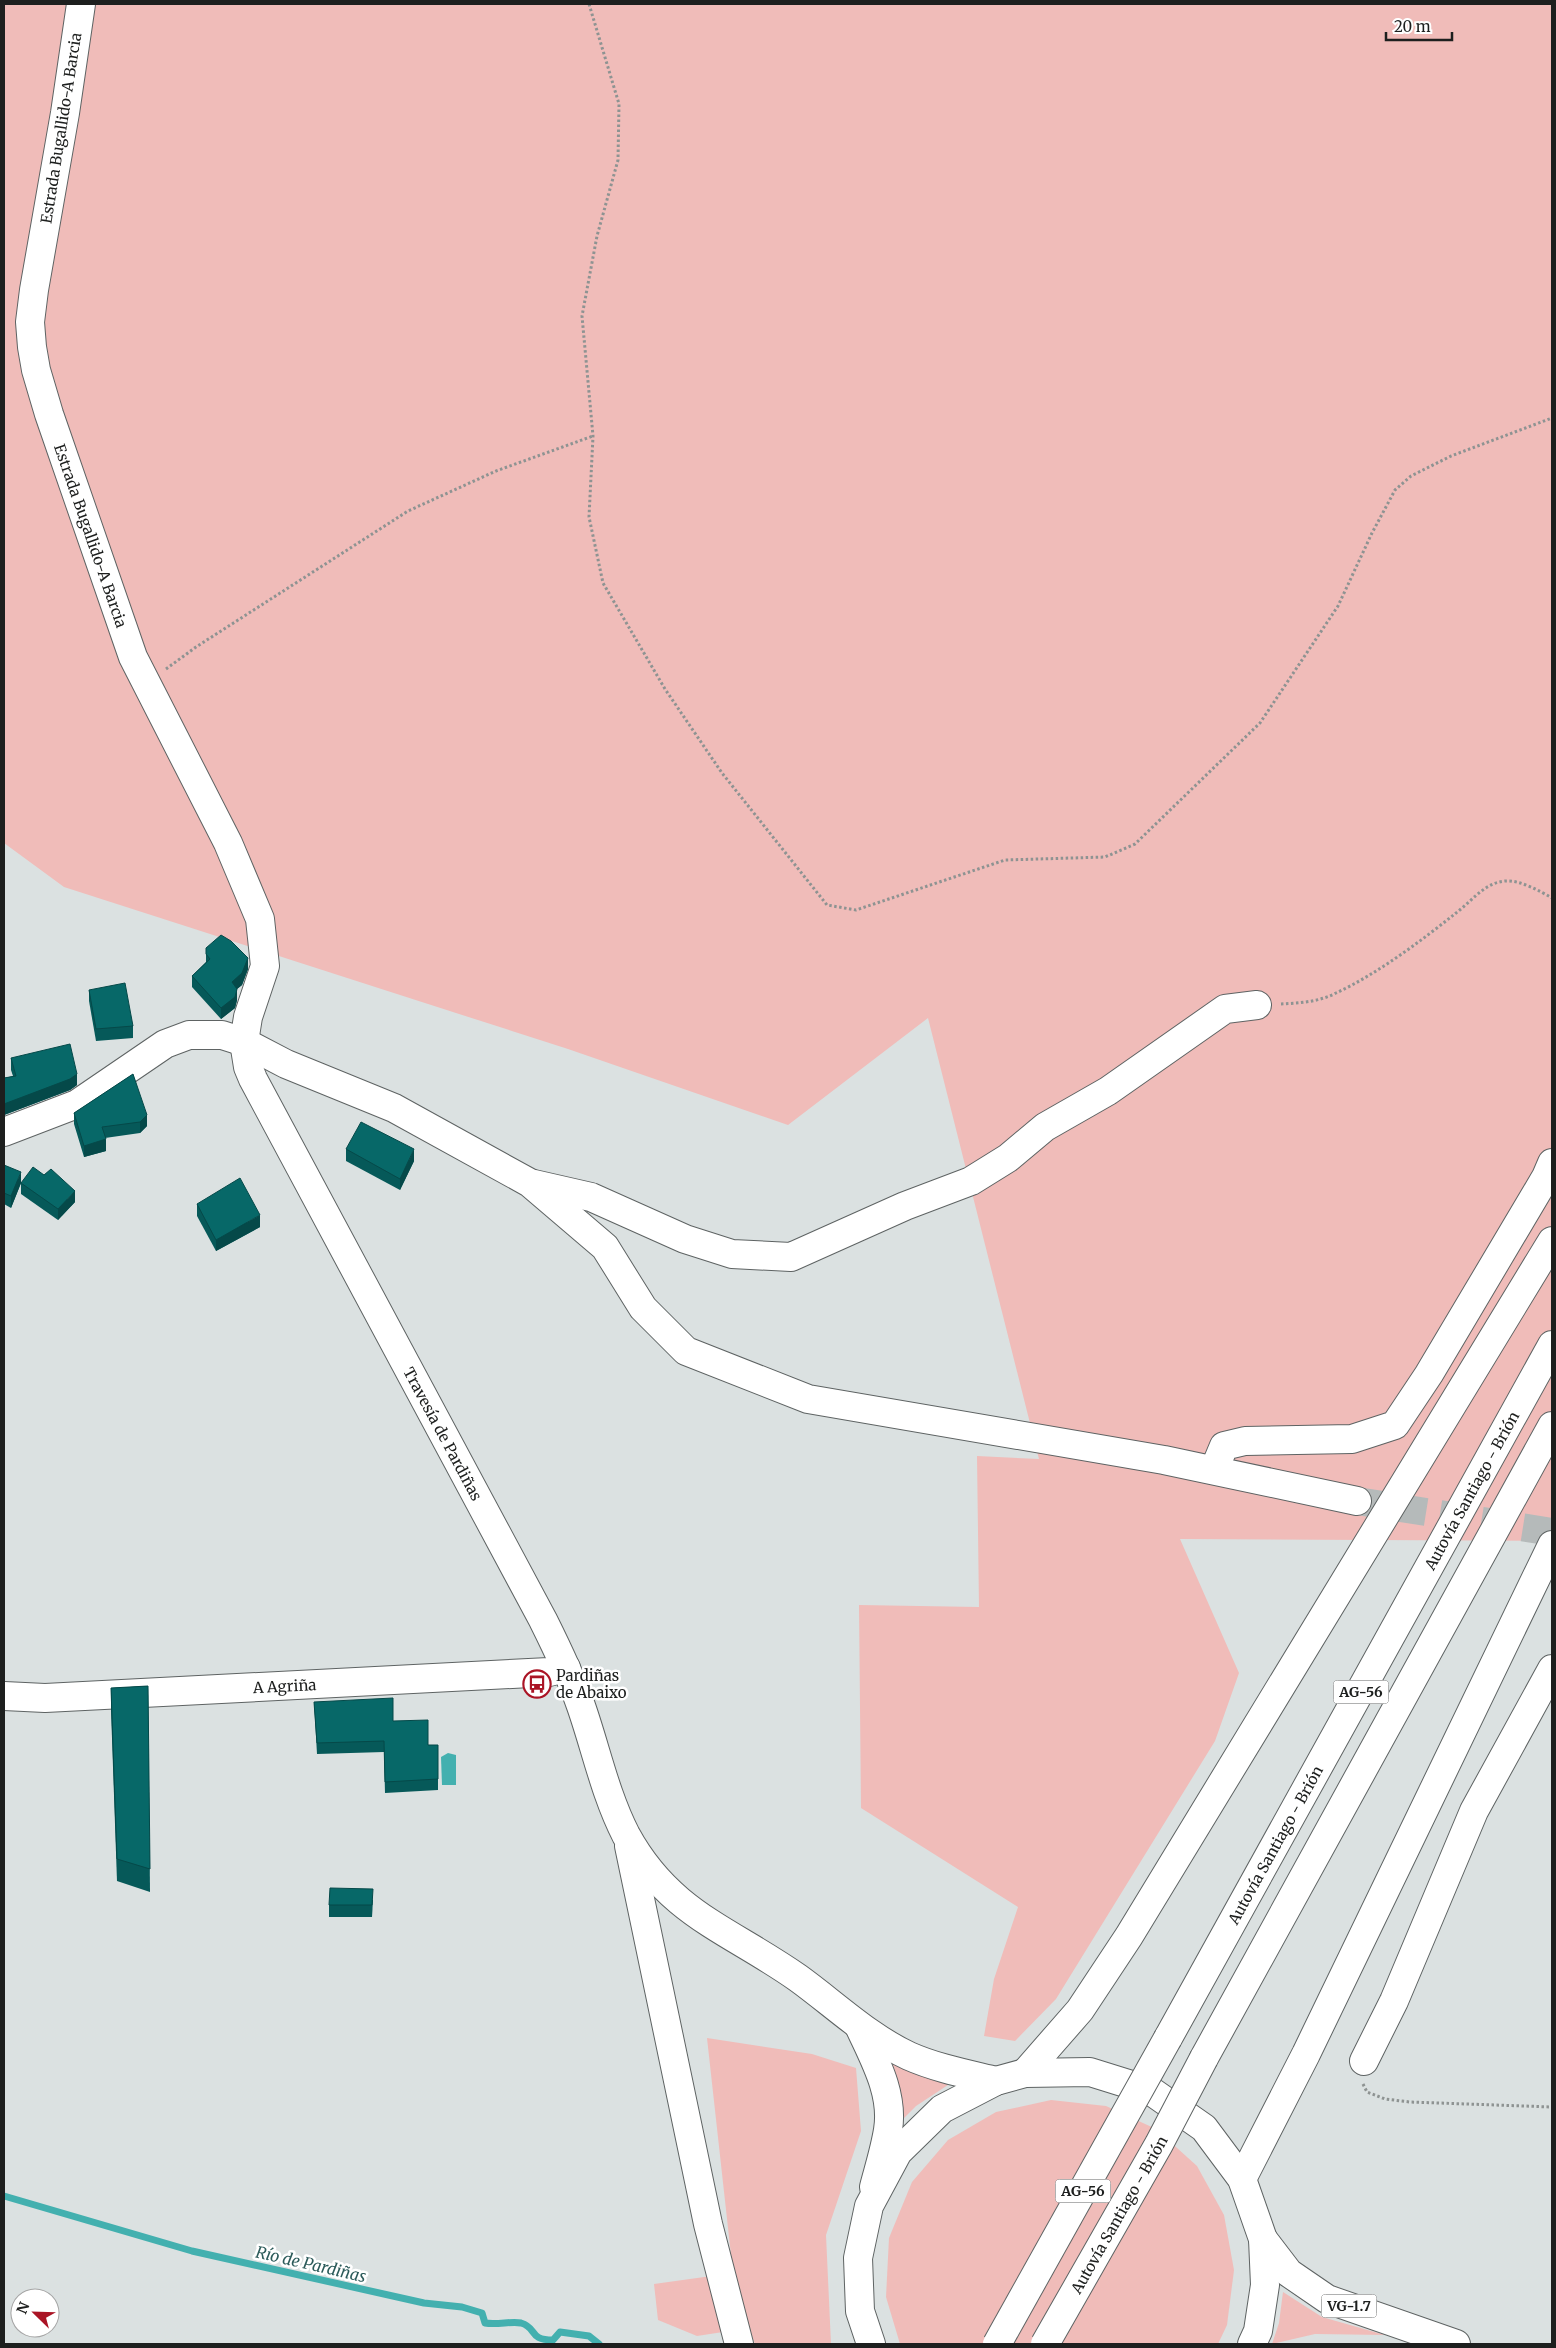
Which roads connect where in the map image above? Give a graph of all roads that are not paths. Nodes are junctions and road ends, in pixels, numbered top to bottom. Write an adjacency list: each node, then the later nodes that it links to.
1 (81, 4): 3 (main road, Estrada Bugallido-A Barcia)
2 (1257, 1006): 6 (main road)
3 (244, 1042): 4 (main road); 6 (main road); 13 (main road, Travesía de Pardiñas)
4 (4, 1132)
5 (1552, 1163): 10 (main road)
6 (530, 1183): 10 (main road)
7 (1552, 1241): 19 (main road)
8 (1552, 1345): 26 (main road, Autovía Santiago - Brión / AG-56, bridge)
9 (1552, 1426): 27 (main road, Autovía Santiago - Brión / AG-56, bridge)
10 (1214, 1470): 11 (main road)
11 (1357, 1501)
12 (1552, 1545): 21 (main road)
13 (566, 1668): 15 (main road, A Agriña); 16 (main road, Travesía de Pardiñas)
14 (1552, 1670): 18 (main road)
15 (4, 1696)
16 (627, 1835): 17 (main road); 24 (main road)
17 (859, 2026): 20 (main road); 22 (main road)
18 (1364, 2061)
19 (1025, 2073): 20 (main road); 21 (main road)
20 (996, 2081): 22 (main road)
21 (1242, 2179): 23 (main road)
22 (869, 2206): 25 (main road)
23 (1262, 2239): 28 (main road); 29 (main road, VG-1.7)
24 (739, 2344)
25 (871, 2344)
26 (996, 2344)
27 (1044, 2344)
28 (1252, 2344)
29 (1456, 2344)

